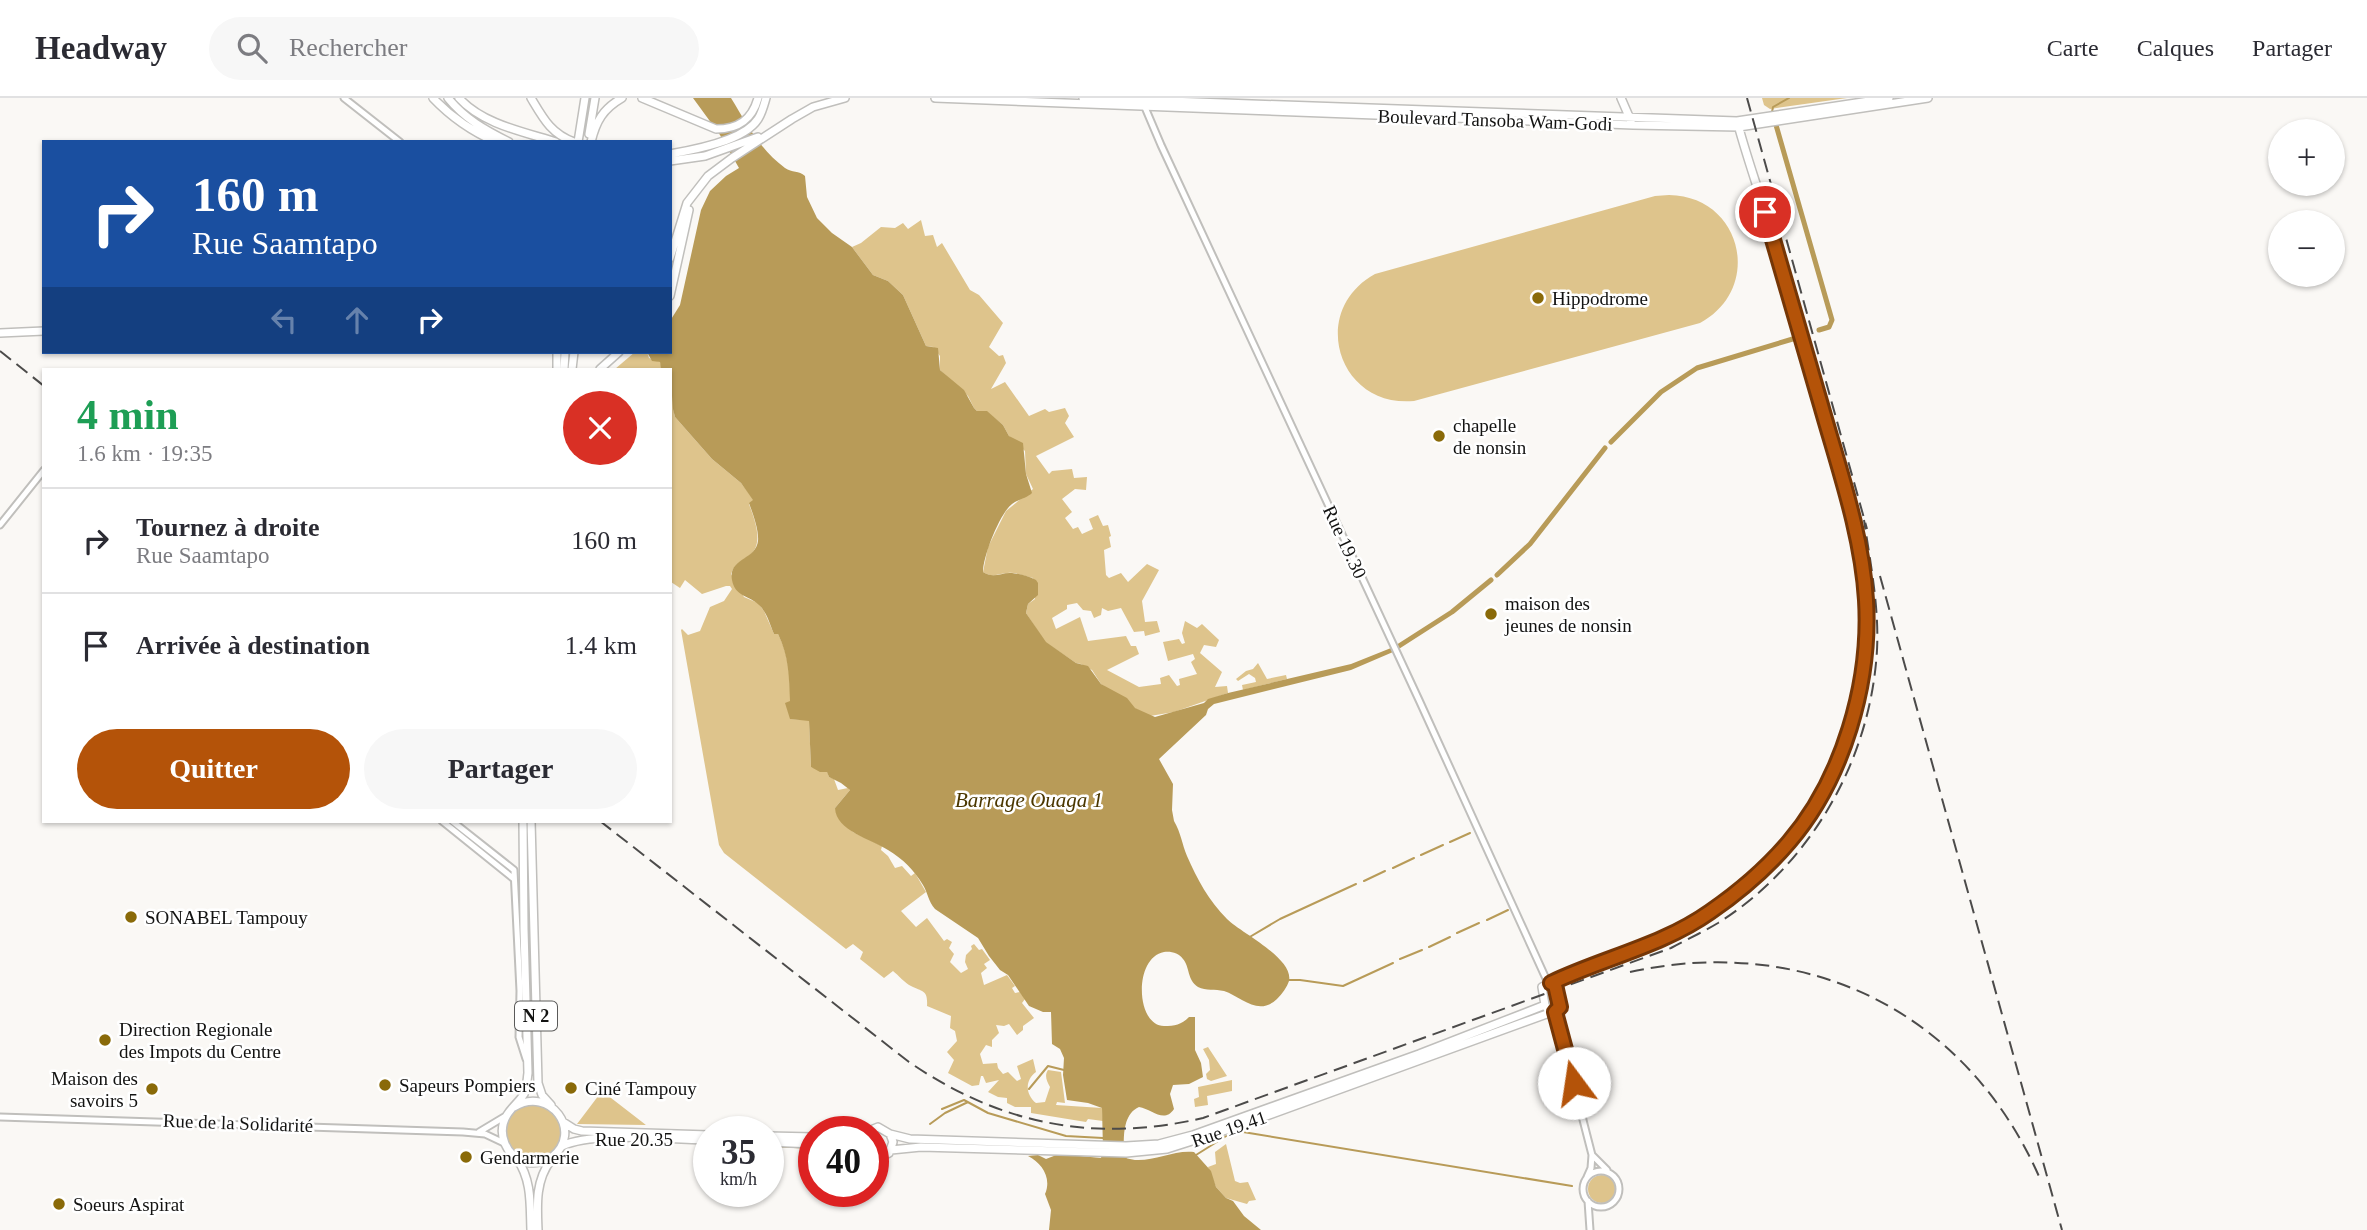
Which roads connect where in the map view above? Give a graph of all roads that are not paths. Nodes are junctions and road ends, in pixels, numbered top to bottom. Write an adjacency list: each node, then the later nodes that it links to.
1 (344, 98): 23 (street)
2 (433, 98): 24 (main road)
3 (449, 98): 25 (main road)
4 (459, 98): 26 (main road)
5 (531, 98): 27 (main road)
6 (585, 98): 28 (main road)
7 (595, 98): 29 (main road)
8 (622, 98): 30 (main road)
9 (642, 98): 20 (main road)
10 (758, 98): 20 (main road)
11 (766, 98): 20 (main road)
12 (845, 98): 22 (main road)
13 (934, 98): 18 (main road, Boulevard Tansoba Wam-Godi)
14 (1083, 98): 18 (main road, Boulevard Tansoba Wam-Godi)
15 (1621, 98): 19 (main road)
16 (1889, 98): 21 (main road, Boulevard Tansoba Wam-Godi)
17 (1928, 98): 21 (main road, Boulevard Tansoba Wam-Godi)
18 (1143, 102): 19 (main road, Boulevard Tansoba Wam-Godi); 47 (street, Rue 19.30)
19 (1632, 122): 21 (main road, Boulevard Tansoba Wam-Godi)
20 (748, 124): 31 (main road)
21 (1738, 124): 47 (main road)
22 (757, 139): 32 (main road); 33 (main road)
23 (397, 140)
24 (491, 140)
25 (505, 140)
26 (550, 140)
27 (572, 140)
28 (574, 140)
29 (590, 140)
30 (591, 140)
31 (672, 154)
32 (672, 161)
33 (698, 187): 34 (main road); 35 (main road)
34 (672, 252)
35 (672, 287)
36 (42, 333): 37 (main road)
37 (0, 334)
38 (616, 354): 39 (main road)
39 (601, 368)
40 (42, 472): 41 (street)
41 (0, 525)
42 (444, 823): 46 (street)
43 (455, 823): 46 (street)
44 (523, 823): 49 (main road, N 2)
45 (531, 823): 51 (main road, N 2)
46 (514, 879): 49 (street)
47 (1549, 983): 48 (main road); 48 (main road)
48 (1550, 1009): 62 (main road, Rue 19.41); 63 (street)
49 (529, 1065): 50 (main road, N 2)
50 (514, 1107): 51 (main road); 52 (main road, N 2)
51 (553, 1108): 54 (main road, N 2)
52 (507, 1115): 55 (street); 59 (main road)
53 (0, 1117): 55 (street, Rue de la Solidarité)
54 (563, 1122): 57 (main road, Rue 20.35); 60 (main road)
55 (476, 1132): 59 (street, Rue de la Solidarité)
56 (890, 1134): 61 (main road); 62 (main road, Rue 19.41)
57 (693, 1137)
58 (693, 1138): 60 (main road, Rue 20.35)
59 (504, 1143): 64 (main road)
60 (559, 1149): 64 (main road); 71 (main road)
61 (891, 1150): 62 (main road, Rue 19.41)
62 (1100, 1150)
63 (1592, 1155): 65 (street); 66 (street)
64 (517, 1158): 70 (main road)
65 (1609, 1172): 66 (street); 68 (street)
66 (1587, 1177): 67 (street)
67 (1588, 1201): 68 (street); 69 (street)
68 (1608, 1206): 69 (street)
69 (1590, 1219): 72 (street)
70 (531, 1230)
71 (538, 1230)
72 (1590, 1230)

